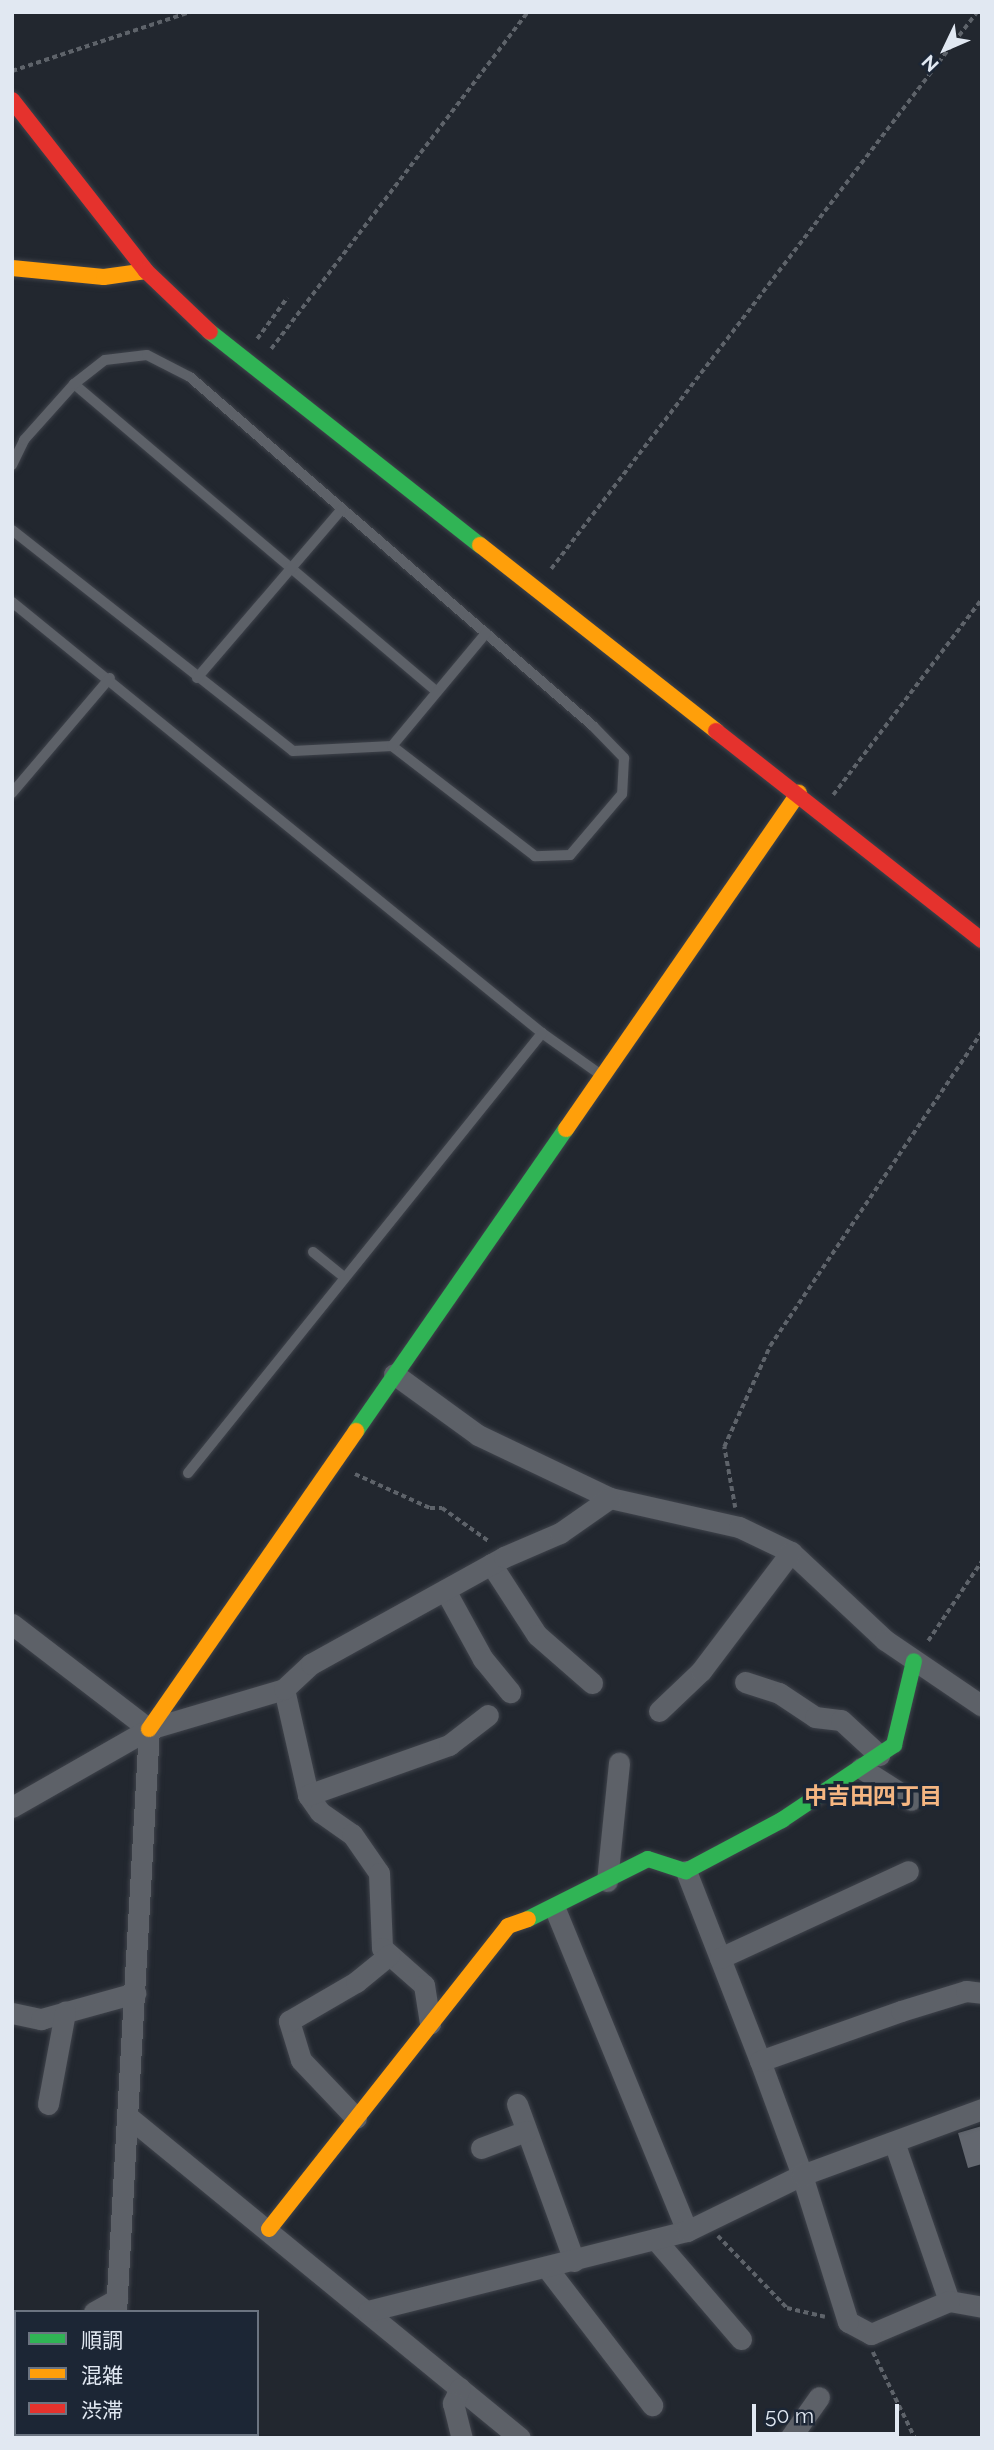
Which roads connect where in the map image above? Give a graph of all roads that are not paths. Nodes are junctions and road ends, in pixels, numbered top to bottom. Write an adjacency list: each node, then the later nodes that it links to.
1 (12, 100): 3 (street)
2 (12, 268): 3 (street)
3 (146, 271): 16 (street)
4 (74, 384): 5 (lane); 6 (lane); 8 (lane)
5 (12, 465)
6 (341, 510): 8 (lane); 10 (lane)
7 (12, 530): 12 (lane)
8 (292, 567): 12 (lane); 13 (lane)
9 (12, 602): 11 (lane)
10 (486, 633): 13 (lane); 14 (lane)
11 (110, 678): 15 (lane); 18 (lane)
12 (197, 678): 14 (lane)
13 (436, 691): 14 (lane)
14 (392, 746)
15 (12, 793)
16 (799, 793): 17 (street); 19 (street)
17 (982, 940)
18 (542, 1033): 19 (lane); 21 (lane)
19 (601, 1075): 22 (street)
20 (313, 1252): 21 (lane)
21 (344, 1277): 23 (lane)
22 (394, 1374): 24 (street); 37 (street)
23 (188, 1473)
24 (610, 1497): 25 (street); 26 (street)
25 (790, 1552): 29 (street); 35 (street)
26 (496, 1561): 27 (street); 31 (street)
27 (445, 1590): 32 (street); 33 (street)
28 (12, 1624): 37 (street)
29 (914, 1661): 34 (street); 38 (street)
30 (746, 1682): 38 (street)
31 (592, 1683)
32 (284, 1689): 37 (street); 41 (street)
33 (510, 1692)
34 (982, 1706)
35 (659, 1711)
36 (488, 1715): 41 (street)
37 (149, 1729): 43 (street); 50 (street)
38 (880, 1755): 40 (street)
39 (619, 1763): 46 (street)
40 (861, 1768): 42 (street); 44 (street)
41 (308, 1795): 48 (street)
42 (911, 1800)
43 (12, 1807)
44 (686, 1871): 46 (street); 49 (street)
45 (908, 1871): 49 (street)
46 (607, 1881): 47 (street)
47 (555, 1909): 54 (street); 65 (street)
48 (389, 1955): 54 (street); 59 (street)
49 (720, 1958): 55 (street)
50 (135, 1993): 52 (street); 60 (street)
51 (982, 1993): 55 (street)
52 (65, 2012): 53 (street); 56 (street)
53 (12, 2013)
54 (430, 2024): 59 (street)
55 (760, 2061): 64 (street)
56 (48, 2104)
57 (517, 2104): 61 (street)
58 (982, 2109): 62 (street)
59 (356, 2118): 66 (street)
60 (131, 2119): 66 (street); 71 (street)
61 (526, 2131): 63 (street); 68 (street)
62 (894, 2142): 64 (street); 70 (street)
63 (481, 2148)
64 (802, 2175): 65 (street); 70 (street)
65 (696, 2227): 67 (street)
66 (269, 2228): 73 (street)
67 (655, 2239): 68 (street); 74 (street)
68 (574, 2261): 69 (street)
69 (547, 2267): 73 (street); 77 (street)
70 (949, 2301): 72 (street)
71 (117, 2305)
72 (982, 2307)
73 (368, 2311): 75 (street)
74 (741, 2339)
75 (460, 2388): 78 (street); 79 (street)
76 (819, 2397): 80 (street)
77 (652, 2405)
78 (462, 2438)
79 (520, 2438)
80 (790, 2438)

